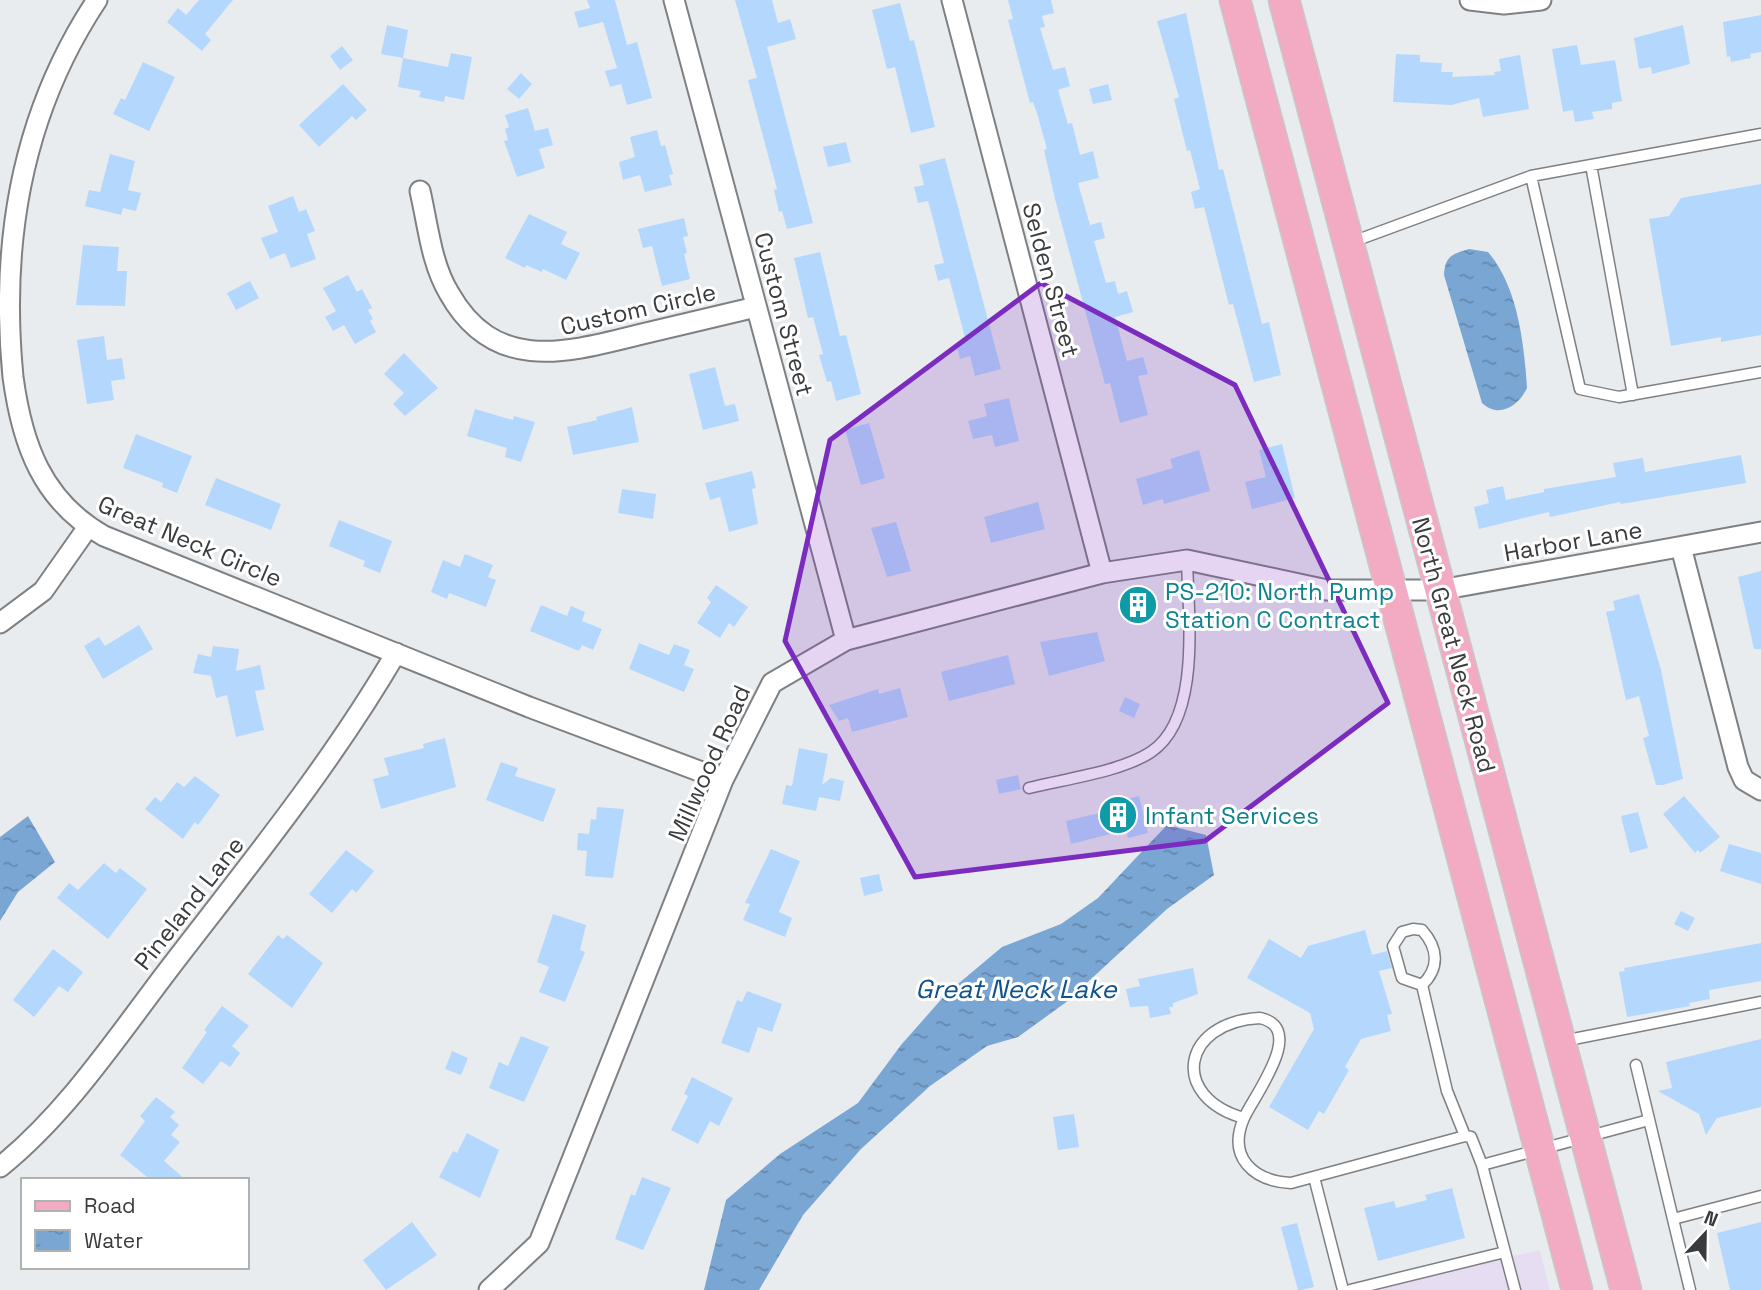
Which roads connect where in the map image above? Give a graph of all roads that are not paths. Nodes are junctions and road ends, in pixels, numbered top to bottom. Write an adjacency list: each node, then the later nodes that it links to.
1 (97, 0): 13 (street, Great Neck Circle)
2 (674, 0): 14 (street, Custom Street)
3 (952, 0): 21 (street, Selden Street)
4 (1235, 0): 22 (main road, North Great Neck Road)
5 (1283, 0): 12 (main road, North Great Neck Road)
6 (1470, 0): 7 (street)
7 (1541, 0)
8 (1761, 134): 9 (lane)
9 (1591, 164): 10 (lane); 16 (lane)
10 (1531, 176): 12 (lane); 16 (lane)
11 (420, 191): 14 (street, Custom Circle)
12 (1348, 244): 23 (main road, North Great Neck Road)
13 (4, 253): 17 (street, Great Neck Circle)
14 (756, 307): 25 (street, Custom Street)
15 (1761, 372): 16 (lane)
16 (1633, 395)
17 (88, 527): 24 (street); 26 (street, Great Neck Circle)
18 (1761, 533): 19 (street, Harbor Lane)
19 (1681, 547): 23 (street, Harbor Lane); 29 (street)
20 (1187, 560): 21 (street, Millwood Road); 22 (street, Millwood Road); 28 (lane)
21 (1102, 573): 25 (street, Millwood Road)
22 (1393, 589): 23 (street, Harbor Lane); 38 (main road, North Great Neck Road)
23 (1440, 590): 32 (main road, North Great Neck Road)
24 (0, 623)
25 (846, 640): 27 (street, Millwood Road)
26 (396, 653): 27 (street, Great Neck Circle); 40 (street, Pineland Lane)
27 (723, 780): 45 (street, Millwood Road)
28 (1029, 788)
29 (1761, 790)
30 (1422, 985): 30 (lane); 36 (lane)
31 (1761, 1002): 32 (lane)
32 (1559, 1041): 37 (main road, North Great Neck Road)
33 (1636, 1065): 35 (lane)
34 (1244, 1118): 34 (lane); 41 (lane)
35 (1649, 1120): 37 (lane); 43 (lane)
36 (1465, 1136): 39 (lane); 41 (lane)
37 (1585, 1137): 38 (lane); 50 (main road, North Great Neck Road)
38 (1540, 1149): 39 (lane); 49 (main road, North Great Neck Road)
39 (1482, 1165): 44 (lane)
40 (0, 1167)
41 (1314, 1177): 46 (lane)
42 (1761, 1196): 43 (lane)
43 (1673, 1219): 51 (lane)
44 (1505, 1252): 47 (lane); 48 (lane)
45 (489, 1290)
46 (1343, 1290)
47 (1350, 1290)
48 (1515, 1290)
49 (1577, 1290)
50 (1626, 1290)
51 (1690, 1290)

